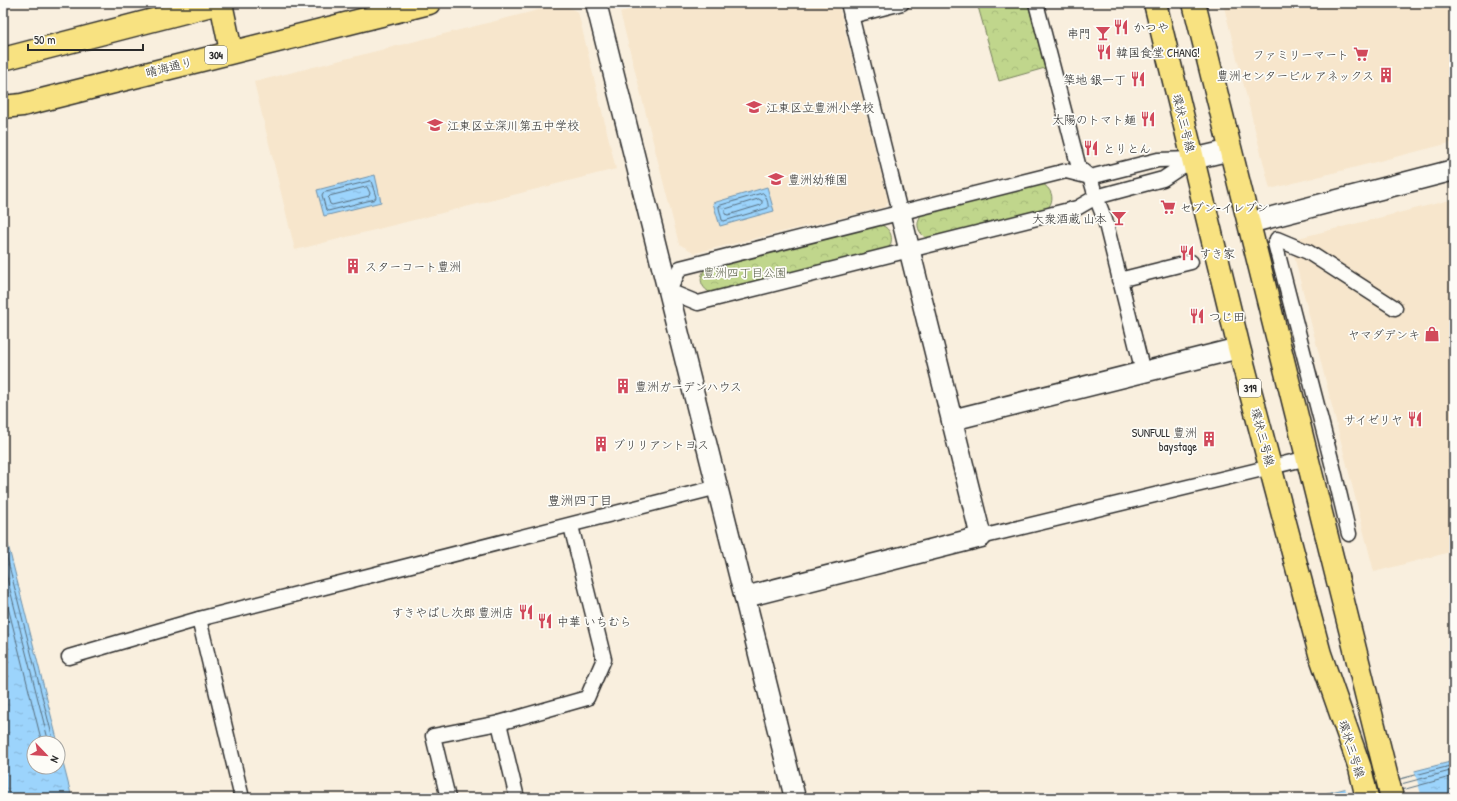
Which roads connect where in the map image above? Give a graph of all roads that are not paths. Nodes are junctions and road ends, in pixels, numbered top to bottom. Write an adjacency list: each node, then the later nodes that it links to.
1 (220, 3): 10 (main road); 11 (main road)
2 (428, 3): 8 (main road, 晴海通り / 304)
3 (596, 3): 23 (street)
4 (902, 3): 9 (street)
5 (1036, 3): 16 (street)
6 (1155, 3): 14 (main road, 環状三号線 / 319)
7 (1194, 3): 13 (main road, 環状三号線)
8 (403, 6): 10 (main road, 晴海通り / 304)
9 (850, 9): 18 (street)
10 (231, 52): 12 (main road, 晴海通り / 304)
11 (3, 59)
12 (3, 107)
13 (1231, 150): 14 (street); 19 (main road, 環状三号線)
14 (1193, 159): 16 (street); 17 (street); 25 (main road, 環状三号線 / 319)
15 (1454, 170): 19 (street)
16 (1090, 177): 17 (street); 18 (street)
17 (1096, 197): 20 (street); 22 (street)
18 (900, 212): 20 (street); 23 (street)
19 (1249, 223): 28 (main road, 環状三号線)
20 (910, 251): 23 (street); 27 (street)
21 (1191, 262): 22 (street)
22 (1119, 280): 26 (street)
23 (669, 291): 30 (street)
24 (1395, 308): 32 (street)
25 (1239, 348): 26 (street); 29 (main road, 環状三号線 / 319)
26 (1143, 372): 27 (street)
27 (952, 420): 33 (street)
28 (1308, 458): 29 (street); 43 (main road, 環状三号線)
29 (1270, 467): 33 (street); 42 (main road, 環状三号線 / 319)
30 (718, 487): 31 (street); 34 (street)
31 (571, 526): 35 (street); 37 (street)
32 (1349, 534)
33 (981, 536): 34 (street)
34 (745, 597): 41 (street)
35 (199, 619): 36 (street); 38 (street)
36 (69, 657)
37 (499, 723): 39 (street); 40 (street)
38 (242, 798)
39 (448, 798)
40 (517, 798)
41 (796, 798)
42 (1367, 798)
43 (1392, 798)

